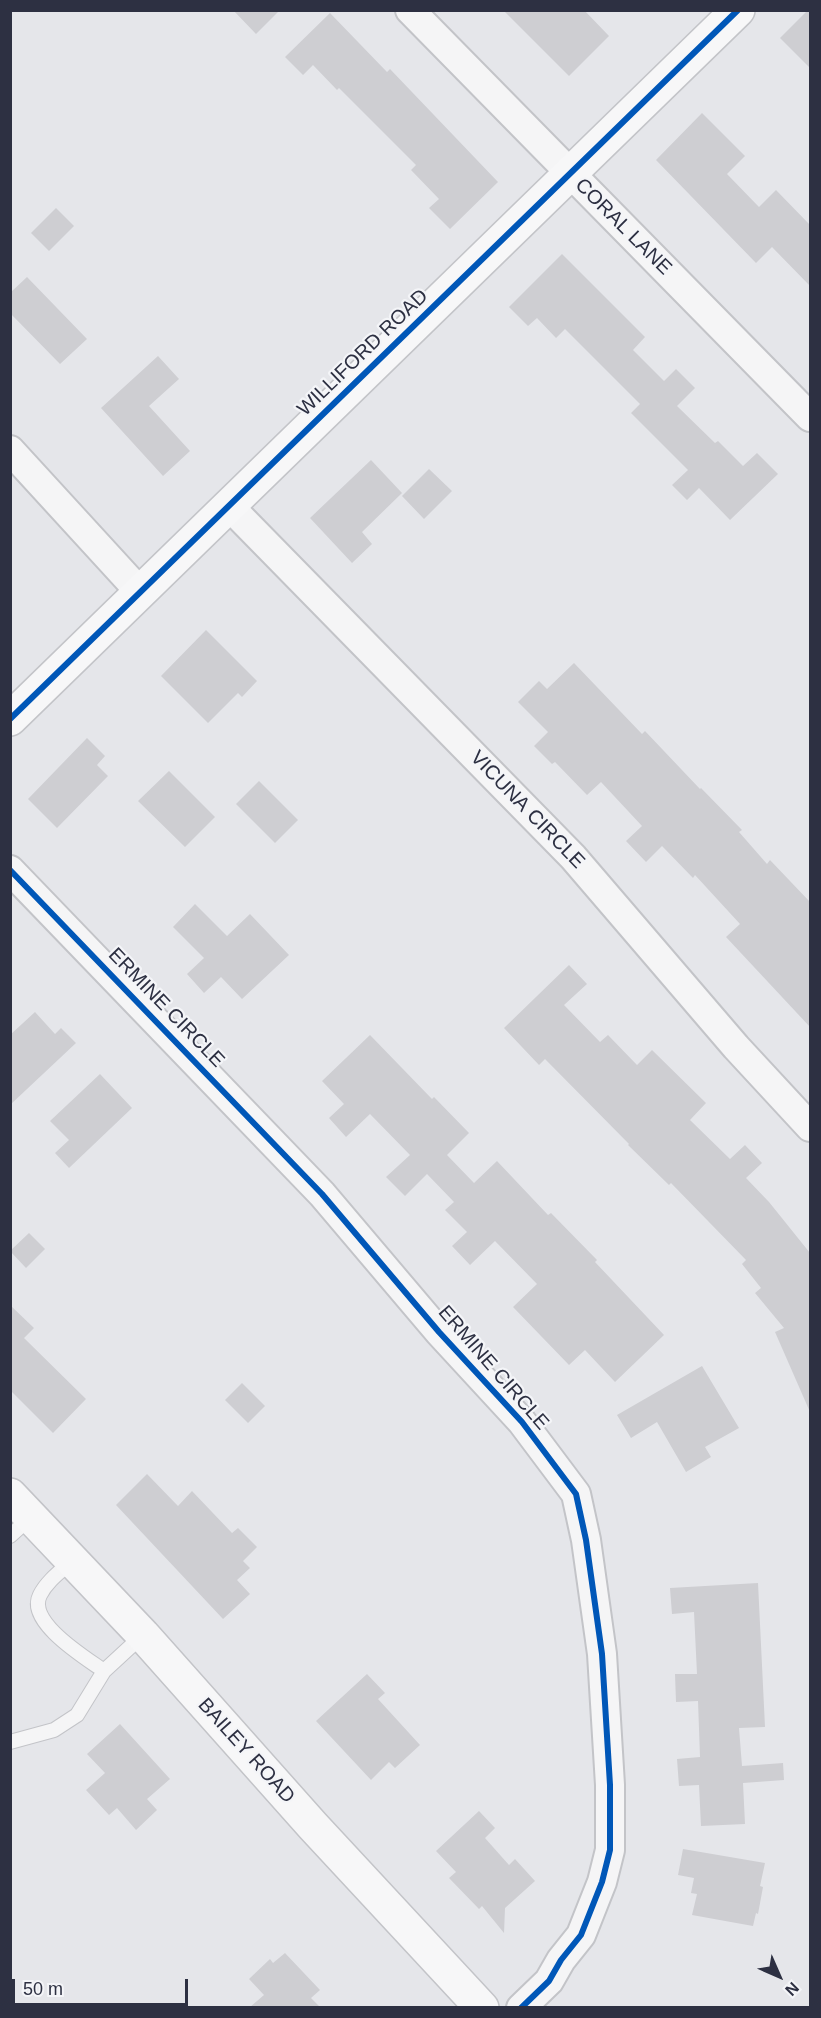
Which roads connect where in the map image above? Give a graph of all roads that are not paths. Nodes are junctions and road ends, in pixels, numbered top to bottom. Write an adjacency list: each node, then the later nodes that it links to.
1 (410, 10): 3 (street, CORAL LANE)
2 (738, 10): 3 (street, WILLIFORD ROAD)
3 (571, 174): 4 (street, CORAL LANE); 6 (street, WILLIFORD ROAD)
4 (810, 417)
5 (10, 450): 7 (street)
6 (229, 506): 7 (street, WILLIFORD ROAD); 10 (street, VICUNA CIRCLE)
7 (141, 592): 8 (street, WILLIFORD ROAD)
8 (10, 719)
9 (10, 870): 17 (street, ERMINE CIRCLE)
10 (810, 1127)
11 (17, 1516): 12 (street, BAILEY ROAD)
12 (72, 1561): 13 (street, BAILEY ROAD); 14 (lane)
13 (143, 1635): 14 (lane); 16 (street, BAILEY ROAD)
14 (105, 1671): 15 (lane)
15 (10, 1742)
16 (482, 2007)
17 (521, 2007)

